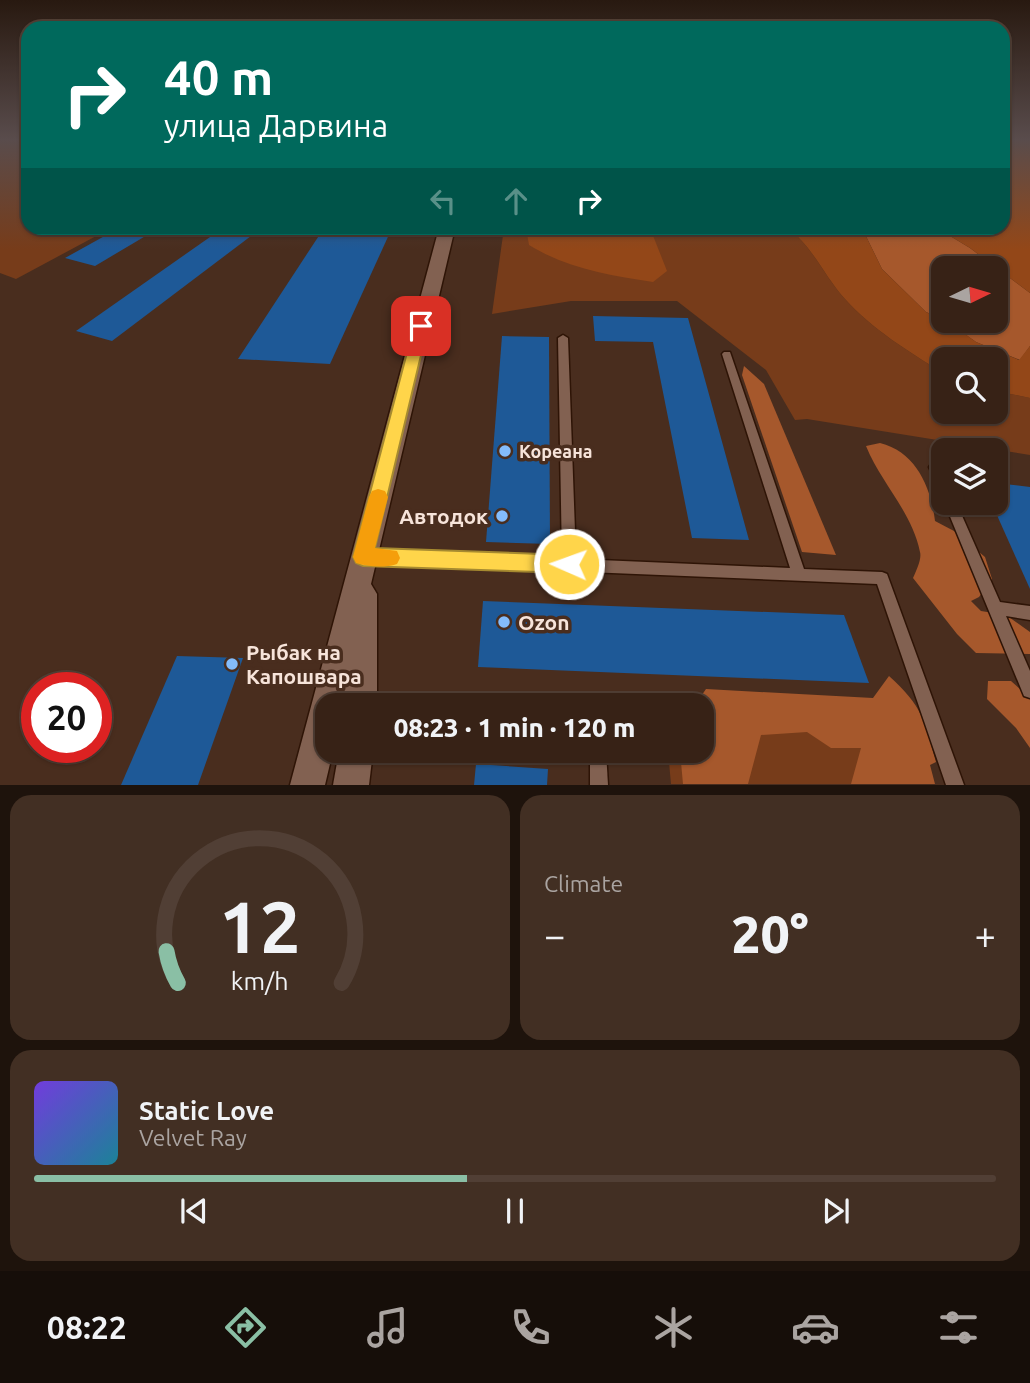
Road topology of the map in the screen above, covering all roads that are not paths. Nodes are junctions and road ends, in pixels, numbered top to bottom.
1 (445, 235) edge
2 (564, 338) dead end
3 (727, 354) dead end
4 (956, 515) edge
5 (363, 557) junction
6 (569, 564) junction
7 (799, 574) junction
8 (996, 608) junction
9 (1030, 613) edge
10 (1030, 690) edge
11 (361, 693) edge
12 (354, 763) edge
13 (598, 763) edge
14 (307, 785) edge
15 (351, 785) edge
16 (599, 785) edge
17 (955, 785) edge

1 - 5 main road
2 - 6 lane
3 - 7 lane
4 - 8 lane
5 - 6 lane
5 - 11 main road
5 - 14 main road
6 - 7 lane
7 - 17 lane
8 - 9 lane
8 - 10 lane
12 - 15 main road
13 - 16 lane

